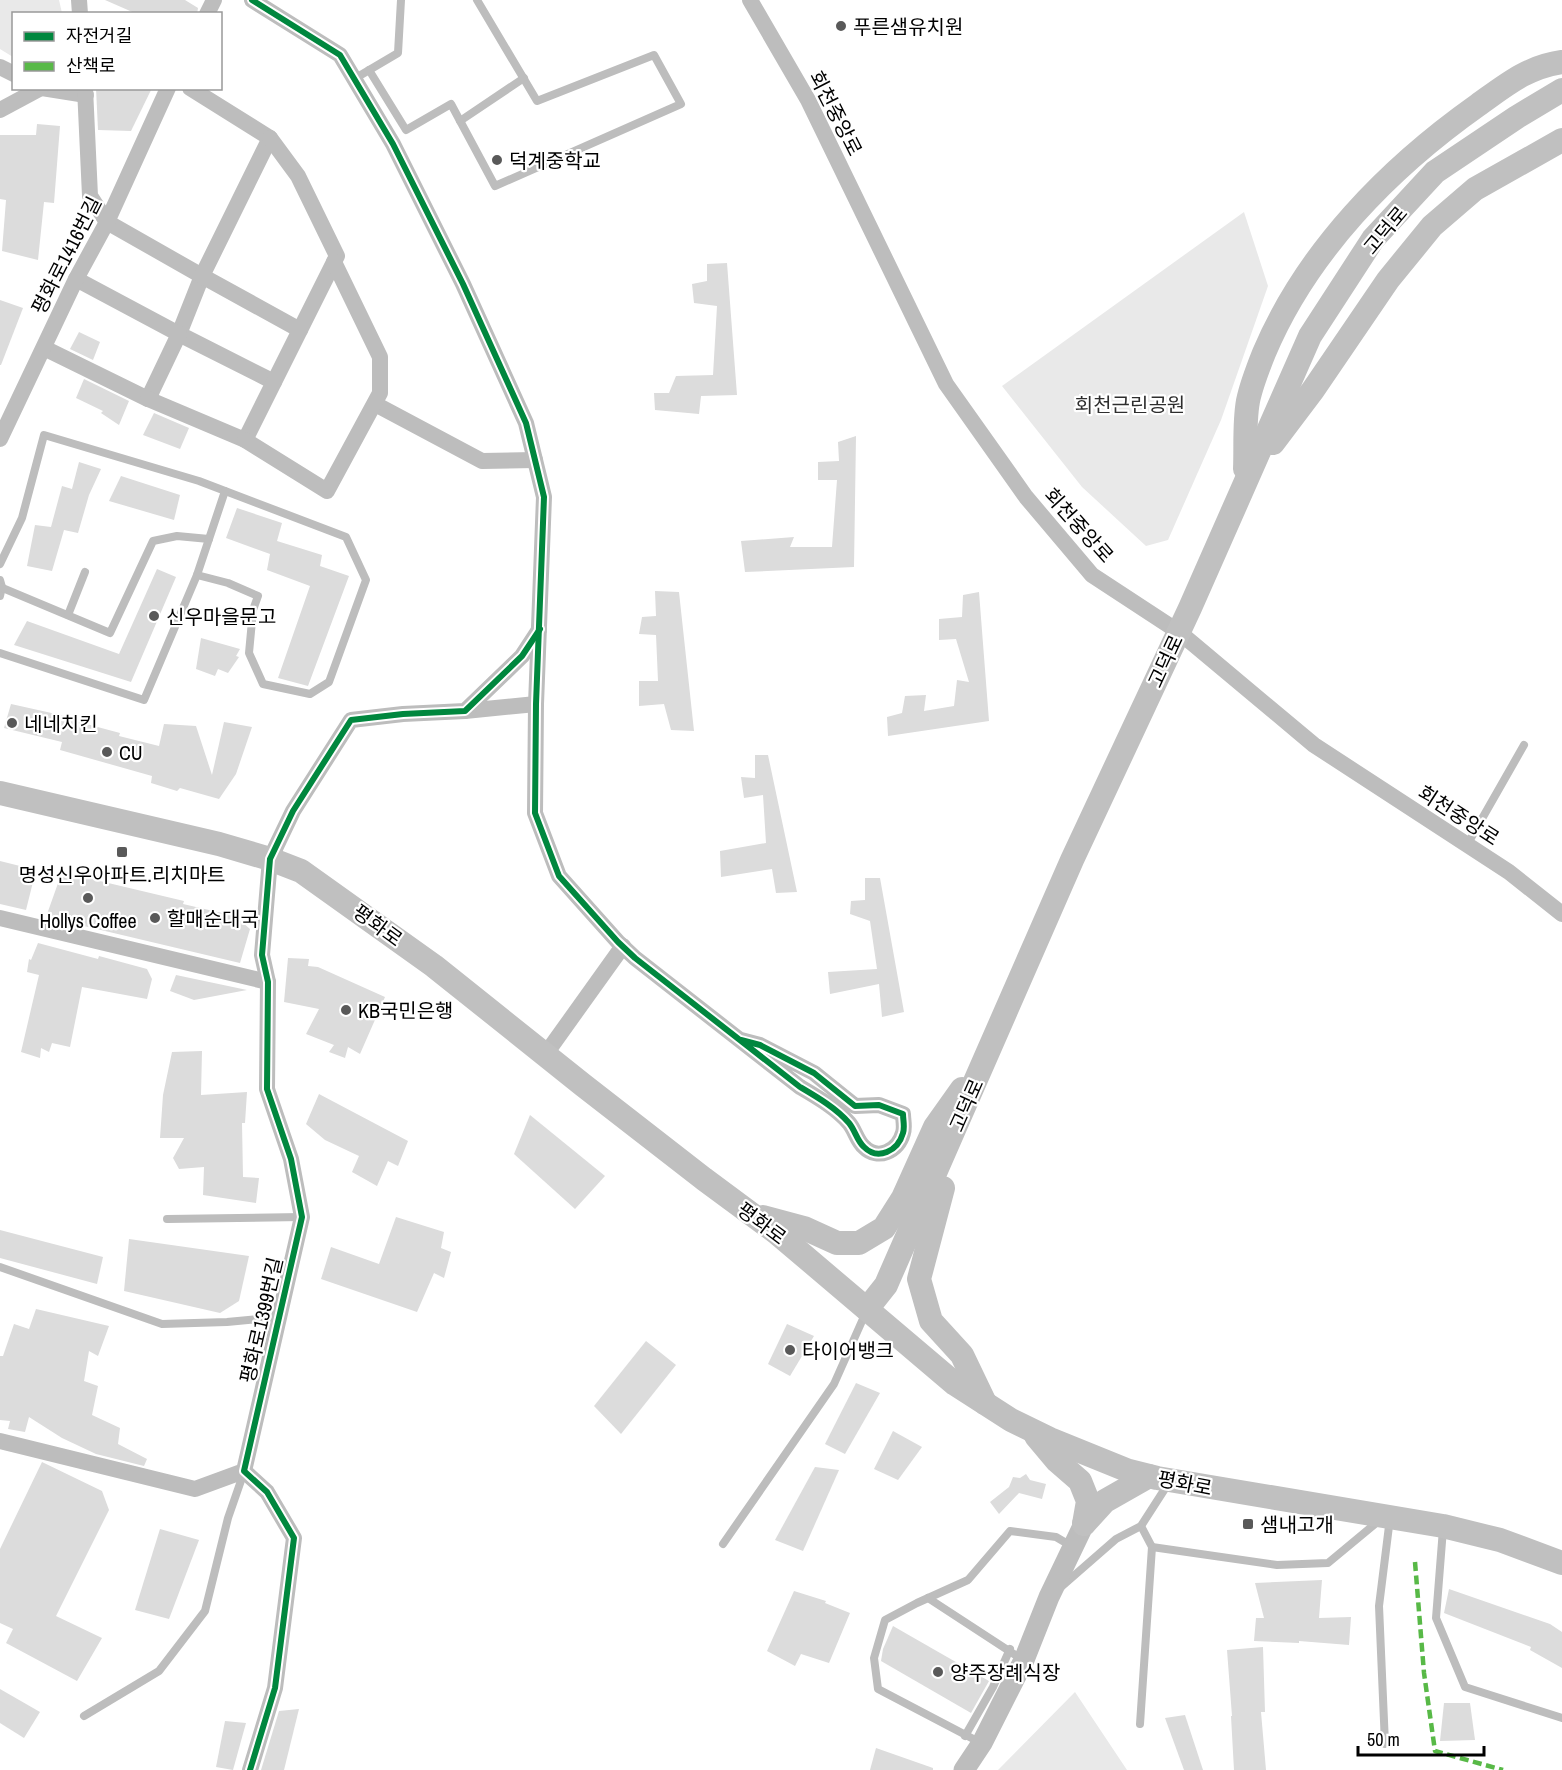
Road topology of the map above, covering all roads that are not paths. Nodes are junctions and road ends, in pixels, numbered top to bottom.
1 (252, 0) edge
2 (401, 0) edge
3 (477, 0) edge
4 (750, 0) edge
5 (1562, 61) edge
6 (369, 70) junction
7 (524, 78) junction
8 (354, 79) junction
9 (38, 90) edge
10 (64, 90) edge
11 (167, 90) edge
12 (193, 90) edge
13 (1562, 90) edge
14 (85, 92) edge
15 (0, 110) edge
16 (460, 121) junction
17 (270, 138) junction
18 (1562, 140) edge
19 (107, 222) junction
20 (334, 262) junction
21 (202, 276) junction
22 (76, 279) junction
23 (300, 330) junction
24 (178, 334) junction
25 (44, 348) junction
26 (274, 382) junction
27 (148, 399) junction
28 (375, 404) junction
29 (0, 439) edge
30 (244, 440) junction
31 (535, 460) junction
32 (1245, 481) junction
33 (225, 491) junction
34 (209, 539) junction
35 (0, 564) edge
36 (85, 572) dead end
37 (197, 575) junction
38 (0, 587) edge
39 (68, 615) junction
40 (540, 629) junction
41 (1179, 632) junction
42 (0, 653) edge
43 (536, 704) junction
44 (465, 711) junction
45 (1524, 744) dead end
46 (0, 793) edge
47 (1467, 845) junction
48 (270, 859) junction
49 (1562, 914) edge
50 (0, 918) edge
51 (623, 946) junction
52 (268, 982) junction
53 (741, 1040) junction
54 (991, 1048) junction
55 (544, 1055) junction
56 (965, 1107) junction
57 (749, 1213) junction
58 (302, 1217) junction
59 (167, 1219) dead end
60 (0, 1267) edge
61 (867, 1309) junction
62 (278, 1317) junction
63 (985, 1404) junction
64 (1030, 1429) junction
65 (0, 1441) edge
66 (244, 1471) junction
67 (1160, 1478) junction
68 (1387, 1517) junction
69 (1084, 1524) junction
70 (1141, 1526) junction
71 (1443, 1526) junction
72 (723, 1544) dead end
73 (1073, 1547) junction
74 (1152, 1547) junction
75 (1562, 1563) edge
76 (1049, 1597) junction
77 (928, 1598) junction
78 (1017, 1655) junction
79 (84, 1716) dead end
80 (1562, 1718) edge
81 (1140, 1724) dead end
82 (974, 1740) junction
83 (1385, 1744) dead end
84 (250, 1770) edge
85 (964, 1770) edge

1 - 8 street
2 - 6 lane
3 - 7 lane
4 - 41 street, 회천중앙로
5 - 32 main road
6 - 8 lane
6 - 16 lane
7 - 16 lane
7 - 16 lane
8 - 31 street
9 - 15 street
10 - 14 street
11 - 19 street, 평화로1416번길
12 - 17 street
13 - 32 main road, 고덕로
14 - 19 street
17 - 20 street
17 - 21 street
18 - 32 main road
19 - 21 street
19 - 22 street, 평화로1416번길
20 - 23 street
20 - 28 street
21 - 23 street
21 - 24 street
22 - 24 street
22 - 25 street, 평화로1416번길
23 - 26 street
24 - 26 street
24 - 27 street
25 - 27 street
25 - 29 street, 평화로1416번길
26 - 30 street
27 - 30 street
28 - 30 street
28 - 31 street
31 - 40 street
32 - 41 main road, 고덕로
33 - 34 lane
33 - 35 lane
33 - 37 lane
34 - 37 lane
34 - 39 lane
36 - 39 lane
37 - 42 lane
38 - 39 lane
40 - 43 street
40 - 44 street
41 - 47 street, 회천중앙로
41 - 54 main road, 고덕로
43 - 44 street
43 - 51 street
44 - 48 street
45 - 47 lane
46 - 48 main road, 평화로
47 - 49 street, 회천중앙로
48 - 52 street, 평화로1399번길
48 - 55 main road, 평화로
50 - 52 street
51 - 53 street
51 - 55 street
52 - 58 street, 평화로1399번길
53 - 53 street
54 - 56 main road, 고덕로
54 - 57 main road
55 - 57 main road, 평화로
56 - 61 main road, 고덕로
56 - 63 main road
57 - 61 main road, 평화로
58 - 59 lane
58 - 62 street, 평화로1399번길
60 - 62 lane
61 - 63 main road, 평화로
61 - 72 lane
62 - 66 street, 평화로1399번길
63 - 64 main road, 평화로
64 - 67 main road, 평화로
64 - 69 main road
65 - 66 street
66 - 79 lane
66 - 84 street
67 - 68 main road, 평화로
67 - 69 main road
67 - 70 lane
68 - 71 main road, 평화로
68 - 74 lane
68 - 83 lane
69 - 73 street
70 - 74 lane
70 - 76 lane
71 - 75 main road, 평화로
71 - 80 lane
73 - 76 street
73 - 77 lane
74 - 81 lane
76 - 78 street
77 - 78 lane
77 - 82 lane
78 - 82 street
82 - 85 street

